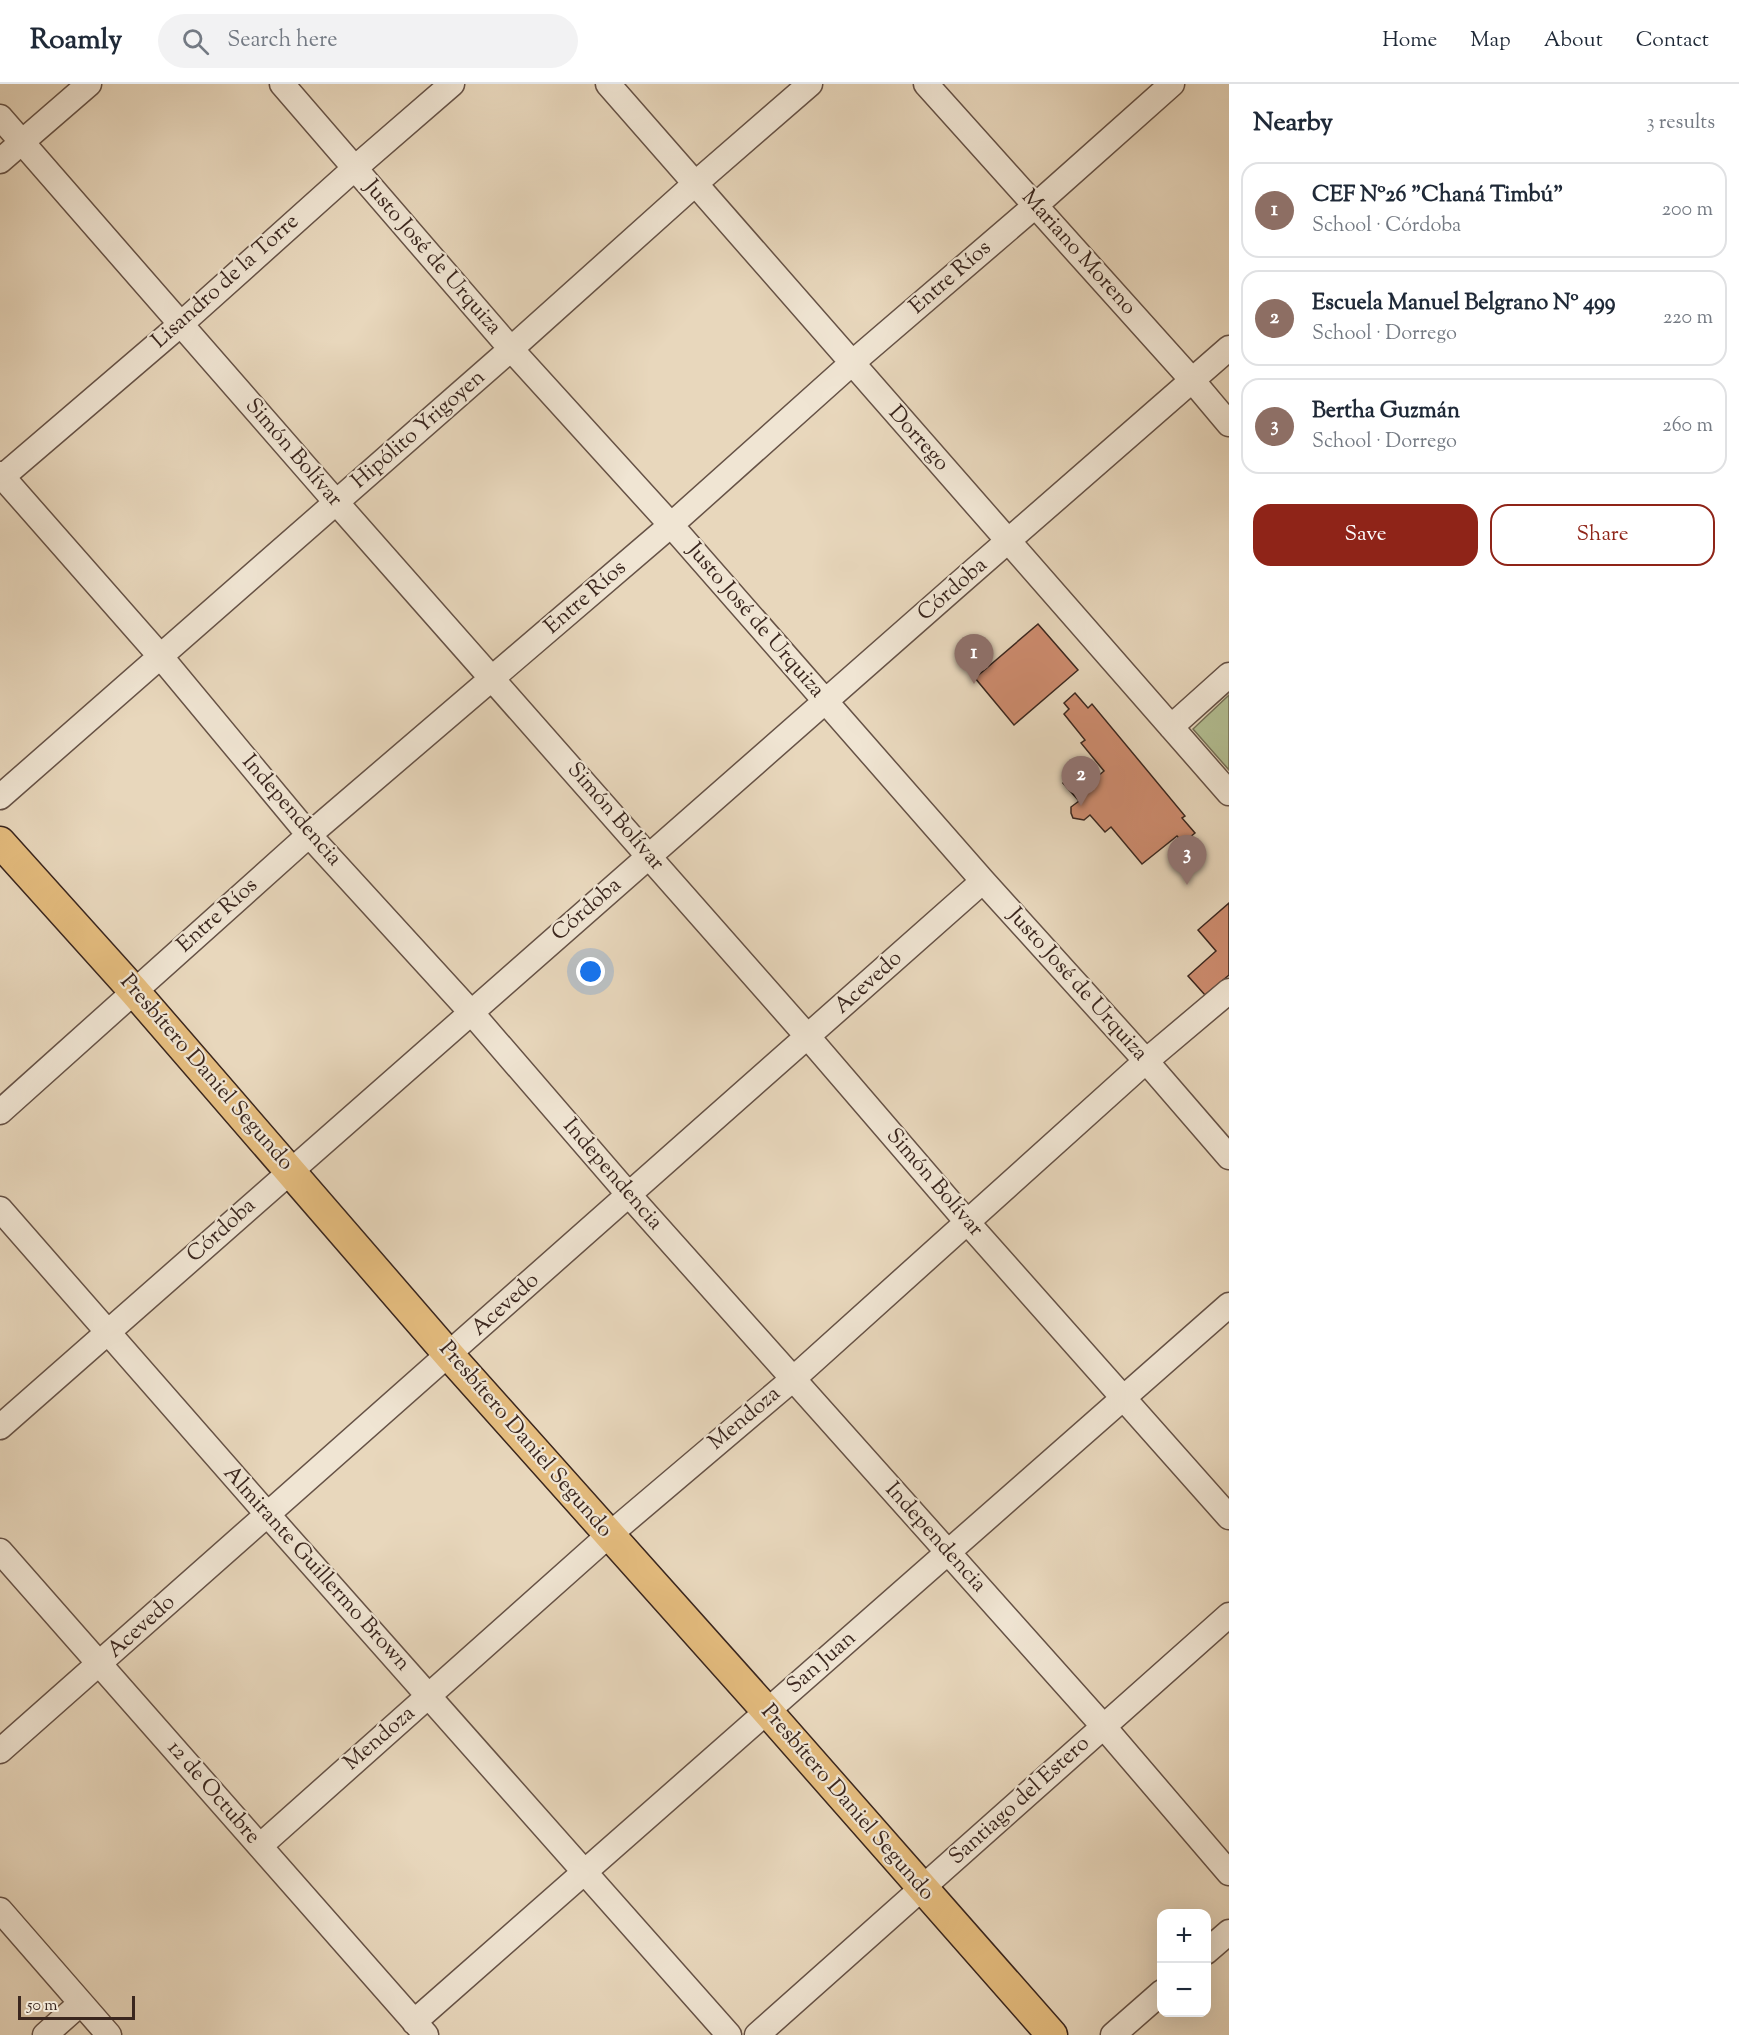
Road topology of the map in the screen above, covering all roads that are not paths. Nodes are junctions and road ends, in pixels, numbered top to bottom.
1 (89, 84) edge
2 (282, 84) edge
3 (452, 84) edge
4 (608, 84) edge
5 (810, 84) edge
6 (926, 84) edge
7 (1172, 84) edge
8 (0, 117) edge
9 (22, 142) junction
10 (0, 162) edge
11 (355, 168) junction
12 (696, 183) junction
13 (1035, 206) junction
14 (181, 324) junction
15 (1229, 348) edge
16 (511, 350) junction
17 (852, 363) junction
18 (1192, 380) junction
19 (1229, 424) edge
20 (1, 476) edge
21 (336, 502) junction
22 (671, 525) junction
23 (1009, 541) junction
24 (161, 657) junction
25 (1229, 675) edge
26 (493, 678) junction
27 (825, 702) junction
28 (1171, 727) junction
29 (1229, 793) edge
30 (0, 797) edge
31 (309, 835) junction
32 (0, 842) edge
33 (650, 856) junction
34 (983, 881) junction
35 (134, 991) junction
36 (1229, 991) edge
37 (470, 1011) junction
38 (808, 1037) junction
39 (1146, 1060) junction
40 (0, 1112) edge
41 (1229, 1157) edge
42 (291, 1170) junction
43 (629, 1196) junction
44 (0, 1209) edge
45 (968, 1223) junction
46 (1229, 1305) edge
47 (108, 1332) junction
48 (449, 1355) junction
49 (793, 1379) junction
50 (1123, 1399) junction
51 (0, 1427) edge
52 (268, 1515) junction
53 (1229, 1517) edge
54 (609, 1535) junction
55 (0, 1551) edge
56 (948, 1553) junction
57 (1229, 1615) edge
58 (100, 1664) junction
59 (429, 1695) junction
60 (768, 1711) junction
61 (1104, 1726) junction
62 (0, 1751) edge
63 (260, 1845) junction
64 (585, 1873) junction
65 (1229, 1873) edge
66 (922, 1889) junction
67 (0, 1910) edge
68 (1229, 1932) edge
69 (1211, 1948) edge
70 (1157, 1996) edge
71 (81, 2003) junction
72 (420, 2028) edge
73 (45, 2035) edge
74 (109, 2035) edge
75 (729, 2035) edge
76 (757, 2035) edge
77 (1052, 2035) edge
78 (1113, 2035) edge

1 - 9 street
2 - 11 street, Justo José de Urquiza
3 - 11 street, Lisandro de la Torre
4 - 12 street, Dorrego
5 - 12 street, Hipólito Yrigoyen
6 - 13 street, Mariano Moreno
7 - 13 street, Entre Ríos
8 - 9 street, Simón Bolívar
9 - 10 street
9 - 14 street, Simón Bolívar
11 - 14 street, Lisandro de la Torre
11 - 16 street, Justo José de Urquiza
12 - 16 street, Hipólito Yrigoyen
12 - 17 street, Dorrego
13 - 17 street, Entre Ríos
13 - 18 street, Mariano Moreno
14 - 20 street, Lisandro de la Torre
14 - 21 street, Simón Bolívar
15 - 18 street, Córdoba
16 - 21 street, Hipólito Yrigoyen
16 - 22 street, Justo José de Urquiza
17 - 22 street, Entre Ríos
17 - 23 street, Dorrego
18 - 19 street, Mariano Moreno
18 - 23 street, Córdoba
20 - 24 street, Independencia
21 - 24 street, Hipólito Yrigoyen
21 - 26 street, Simón Bolívar
22 - 26 street, Entre Ríos
22 - 27 street, Justo José de Urquiza
23 - 27 street, Córdoba
23 - 28 street, Dorrego
24 - 30 street, Hipólito Yrigoyen
24 - 31 street, Independencia
25 - 28 street
26 - 31 street, Entre Ríos
26 - 33 street, Simón Bolívar
27 - 33 street, Córdoba
27 - 34 street, Justo José de Urquiza
28 - 29 street, Dorrego
31 - 35 street, Entre Ríos
31 - 37 street, Independencia
32 - 35 main road, Presbítero Daniel Segundo
33 - 37 street, Córdoba
33 - 38 street, Simón Bolívar
34 - 38 street, Acevedo
34 - 39 street, Justo José de Urquiza
35 - 40 street, Entre Ríos
35 - 42 main road, Presbítero Daniel Segundo
36 - 39 street, Mendoza
37 - 42 street, Córdoba
37 - 43 street, Independencia
38 - 43 street, Acevedo
38 - 45 street, Simón Bolívar
39 - 41 street, Justo José de Urquiza
39 - 45 street, Mendoza
42 - 47 street, Córdoba
42 - 48 main road, Presbítero Daniel Segundo
43 - 48 street, Acevedo
43 - 49 street, Independencia
44 - 47 street, Almirante Guillermo Brown
45 - 49 street, Mendoza
45 - 50 street, Simón Bolívar
46 - 50 street, San Juan
47 - 51 street, Córdoba
47 - 52 street, Almirante Guillermo Brown
48 - 52 street, Acevedo
48 - 54 main road, Presbítero Daniel Segundo
49 - 54 street, Mendoza
49 - 56 street, Independencia
50 - 53 street, Simón Bolívar
50 - 56 street, San Juan
52 - 58 street, Acevedo
52 - 59 street, Almirante Guillermo Brown
54 - 59 street, Mendoza
54 - 60 main road, Presbítero Daniel Segundo
55 - 58 street, 12 de Octubre
56 - 60 street, San Juan
56 - 61 street, Independencia
57 - 61 street, Santiago del Estero
58 - 62 street, Acevedo
58 - 63 street, 12 de Octubre
59 - 63 street, Mendoza
59 - 64 street, Almirante Guillermo Brown
60 - 64 street, San Juan
60 - 66 main road, Presbítero Daniel Segundo
61 - 65 street, Independencia
61 - 66 street, Santiago del Estero
63 - 72 street, 12 de Octubre
64 - 72 street, San Juan
64 - 75 street, Almirante Guillermo Brown
66 - 76 street, Santiago del Estero
66 - 77 main road, Presbítero Daniel Segundo
67 - 71 street
68 - 69 street
70 - 78 street
71 - 73 street
71 - 74 street

